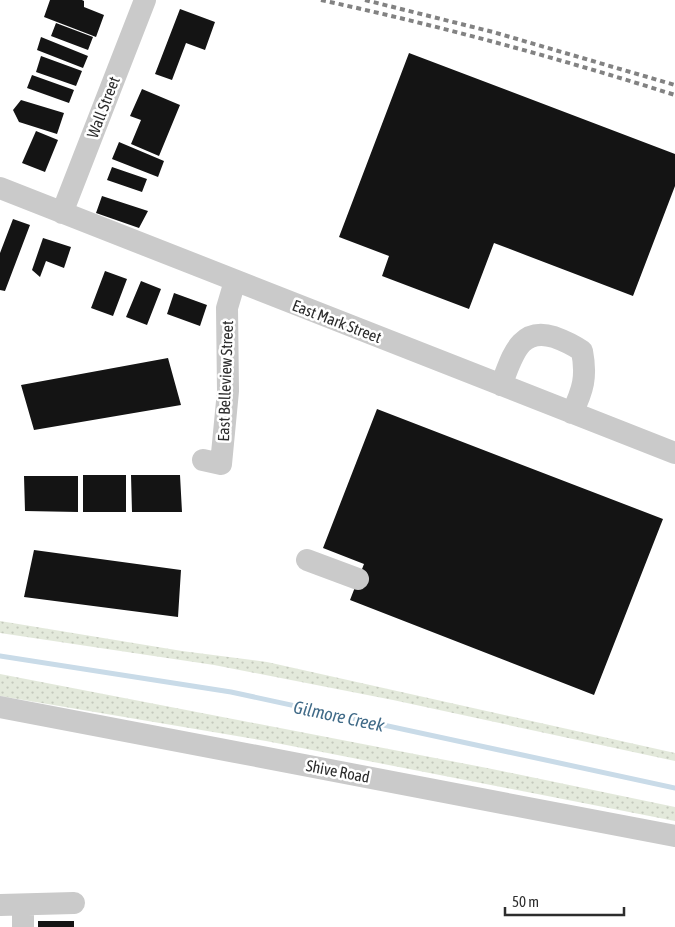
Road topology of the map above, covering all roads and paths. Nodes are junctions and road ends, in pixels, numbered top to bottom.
1 (144, 0) edge
2 (0, 188) edge
3 (62, 213) junction
4 (235, 281) junction
5 (501, 385) junction
6 (572, 413) junction
7 (675, 454) edge
8 (203, 460) dead end
9 (307, 560) dead end
10 (358, 579) dead end
11 (0, 707) edge
12 (675, 836) edge
13 (23, 904) junction
14 (74, 904) dead end
15 (0, 905) edge
16 (23, 927) edge

1 - 3 street, Wall Street
2 - 3 street, East Mark Street
3 - 4 street, East Mark Street
4 - 5 street, East Mark Street
4 - 8 street, East Belleview Street
5 - 6 street, East Mark Street
5 - 6 street
6 - 7 street, East Mark Street
9 - 10 street
11 - 12 street, Shive Road
13 - 14 street
13 - 15 street
13 - 16 street

